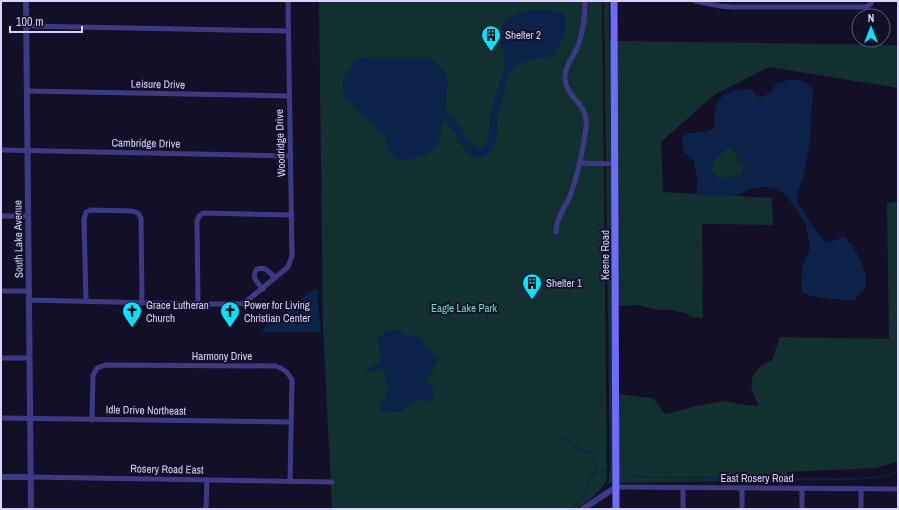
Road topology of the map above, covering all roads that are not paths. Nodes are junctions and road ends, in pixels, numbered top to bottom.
1 (26, 1) edge
2 (288, 1) edge
3 (585, 1) edge
4 (614, 1) edge
5 (695, 1) edge
6 (871, 3) edge
7 (26, 26) junction
8 (288, 31) junction
9 (27, 91) junction
10 (289, 96) junction
11 (1, 150) edge
12 (27, 150) junction
13 (291, 156) junction
14 (579, 163) junction
15 (615, 164) junction
16 (1, 216) edge
17 (28, 216) junction
18 (292, 216) junction
19 (556, 232) dead end
20 (275, 278) junction
21 (263, 289) junction
22 (1, 291) edge
23 (28, 291) junction
24 (28, 300) junction
25 (86, 301) junction
26 (142, 303) junction
27 (198, 304) junction
28 (1, 358) edge
29 (29, 358) junction
30 (1, 418) edge
31 (30, 419) junction
32 (92, 420) junction
33 (290, 422) junction
34 (1, 477) edge
35 (30, 477) junction
36 (207, 480) junction
37 (290, 482) junction
38 (332, 482) dead end
39 (616, 487) junction
40 (683, 488) junction
41 (742, 488) junction
42 (802, 488) junction
43 (861, 489) junction
44 (898, 489) edge
45 (31, 509) edge
46 (206, 509) edge
47 (583, 509) edge
48 (616, 509) edge
49 (683, 509) edge
50 (742, 509) edge
51 (802, 509) edge
52 (861, 509) edge

1 - 7 street, South Lake Avenue
2 - 8 street, Woodridge Drive
3 - 14 street
4 - 15 main road, Keene Road
5 - 6 street
7 - 8 street
7 - 9 street, South Lake Avenue
8 - 10 street, Woodridge Drive
9 - 10 street, Leisure Drive
9 - 12 street, South Lake Avenue
10 - 13 street, Woodridge Drive
11 - 12 street, Cambridge Drive
12 - 13 street, Cambridge Drive
12 - 17 street, South Lake Avenue
13 - 18 street, Woodridge Drive
14 - 15 street
14 - 19 street
15 - 39 main road, Keene Road
16 - 17 street
17 - 23 street, South Lake Avenue
18 - 20 street, Woodridge Drive
18 - 27 street
20 - 21 street, Woodridge Drive
20 - 21 street
21 - 27 street, Woodridge Drive
22 - 23 street
23 - 24 street, South Lake Avenue
24 - 25 street, Woodridge Drive
24 - 29 street, South Lake Avenue
25 - 26 street, Woodridge Drive
25 - 26 street
26 - 27 street, Woodridge Drive
28 - 29 street
29 - 31 street, South Lake Avenue
30 - 31 street, Idle Drive Northeast
31 - 32 street, Idle Drive Northeast
31 - 35 street, South Lake Avenue
32 - 33 street, Idle Drive Northeast
32 - 33 street, Harmony Drive
33 - 37 street, Harmony Drive
34 - 35 street, Rosery Road East
35 - 36 street, Rosery Road East
35 - 45 street, South Lake Avenue
36 - 37 street, Rosery Road East
36 - 46 street
37 - 38 street, Rosery Road East
39 - 40 street, East Rosery Road
39 - 47 street
39 - 48 main road, Keene Road
40 - 41 street, East Rosery Road
40 - 49 street
41 - 42 street, East Rosery Road
41 - 50 street
42 - 43 street, East Rosery Road
42 - 51 street
43 - 44 street, East Rosery Road
43 - 52 street

